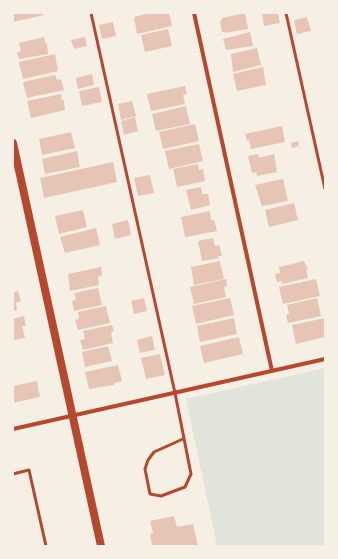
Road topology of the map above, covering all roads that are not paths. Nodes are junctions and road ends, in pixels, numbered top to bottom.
1 (91, 13) edge
2 (194, 13) edge
3 (286, 13) edge
4 (13, 143) edge
5 (325, 189) edge
6 (325, 359) edge
7 (272, 371) junction
8 (175, 392) junction
9 (72, 415) junction
10 (13, 429) edge
11 (184, 439) junction
12 (13, 474) edge
13 (46, 546) edge
14 (101, 546) edge

1 - 8 lane
2 - 7 street
3 - 5 lane
4 - 9 main road
6 - 7 street
7 - 8 street
8 - 9 street
8 - 11 lane
9 - 10 street
9 - 14 main road
11 - 11 lane
12 - 13 lane

